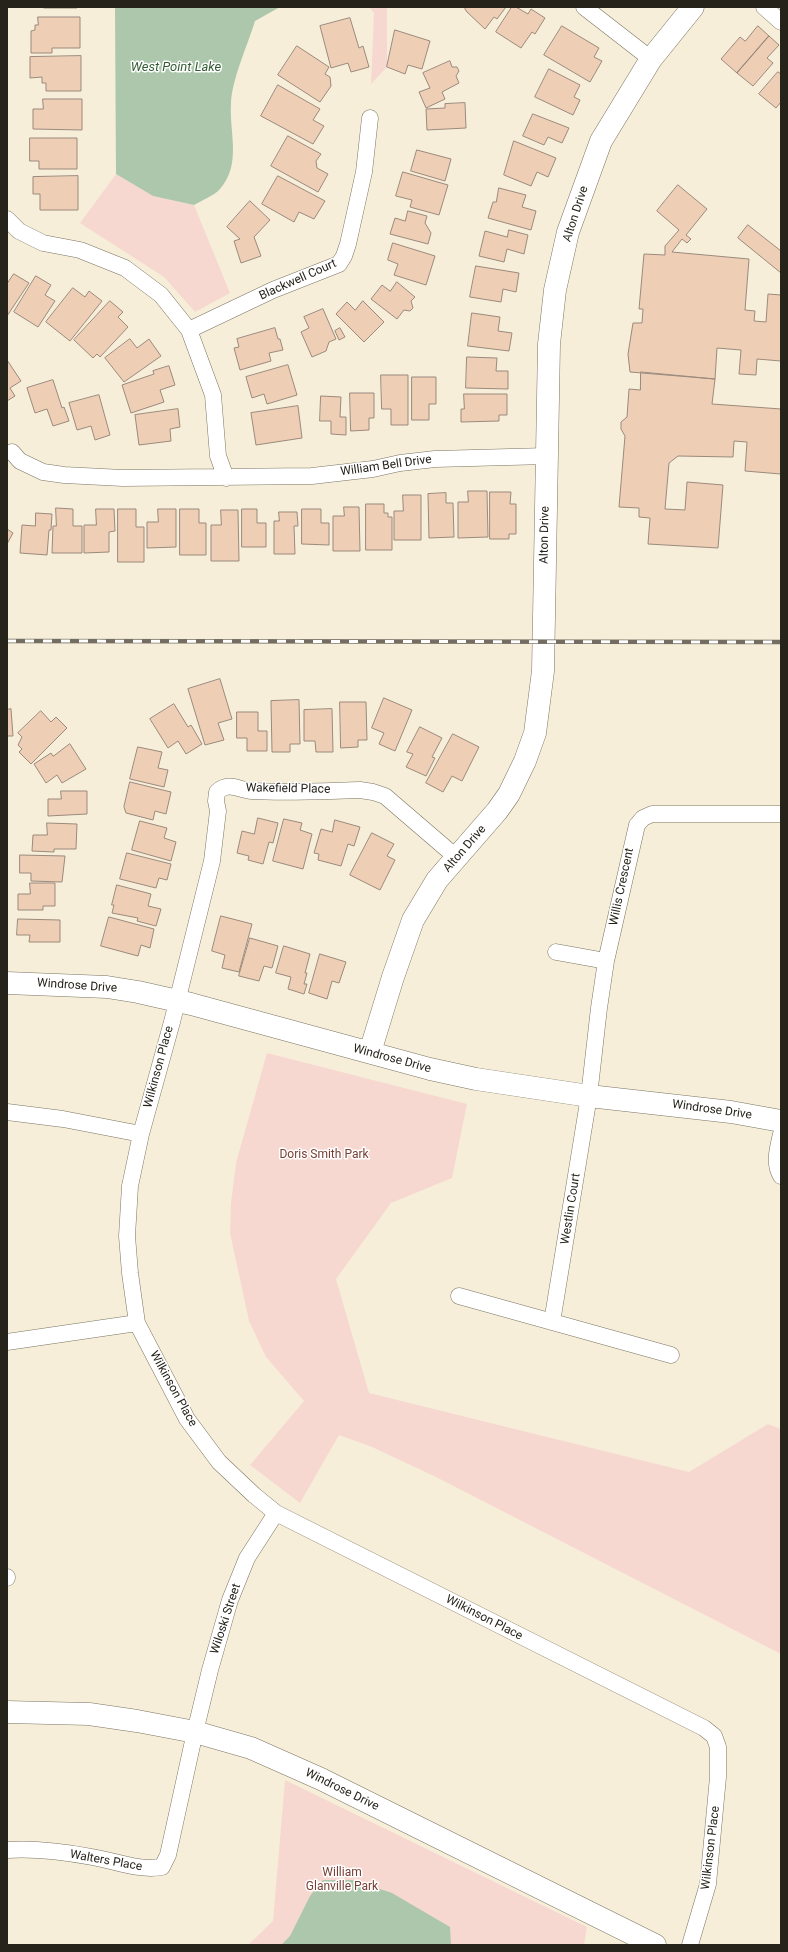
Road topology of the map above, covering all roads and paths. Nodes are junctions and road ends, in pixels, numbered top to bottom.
1 (584, 7) edge
2 (693, 7) edge
3 (764, 7) edge
4 (781, 22) edge
5 (652, 59) junction
6 (370, 118) dead end
7 (7, 219) edge
8 (189, 330) junction
9 (12, 452) dead end
10 (547, 456) junction
11 (226, 478) junction
12 (781, 814) edge
13 (456, 857) junction
14 (556, 952) dead end
15 (606, 961) junction
16 (7, 983) edge
17 (177, 1000) junction
18 (370, 1052) junction
19 (589, 1096) junction
20 (7, 1112) edge
21 (781, 1121) edge
22 (141, 1134) junction
23 (781, 1134) edge
24 (781, 1176) edge
25 (459, 1296) dead end
26 (552, 1322) junction
27 (137, 1323) junction
28 (7, 1342) edge
29 (671, 1355) dead end
30 (276, 1513) junction
31 (7, 1712) edge
32 (195, 1732) junction
33 (7, 1850) edge
34 (655, 1945) edge
35 (690, 1945) edge

1 - 5 street
2 - 5 street, Alton Drive
3 - 4 street
5 - 10 street, Alton Drive
6 - 8 street, Blackwell Court
7 - 8 street
8 - 11 street
9 - 11 street, William Bell Drive
10 - 11 street, William Bell Drive
10 - 13 street, Alton Drive
12 - 15 street, Willis Crescent
13 - 17 street, Wakefield Place
13 - 18 street, Alton Drive
14 - 15 street
15 - 19 street, Willis Crescent
16 - 17 street, Windrose Drive
17 - 18 street, Windrose Drive
17 - 22 street, Wilkinson Place
18 - 19 street, Windrose Drive
19 - 21 street, Windrose Drive
19 - 26 street, Westlin Court
20 - 22 street
22 - 27 street, Wilkinson Place
23 - 24 street
25 - 26 street
26 - 29 street
27 - 28 street
27 - 30 street, Wilkinson Place
30 - 32 street, Wiloski Street
30 - 35 street, Wilkinson Place
31 - 32 street, Windrose Drive
32 - 33 street, Walters Place
32 - 34 street, Windrose Drive

